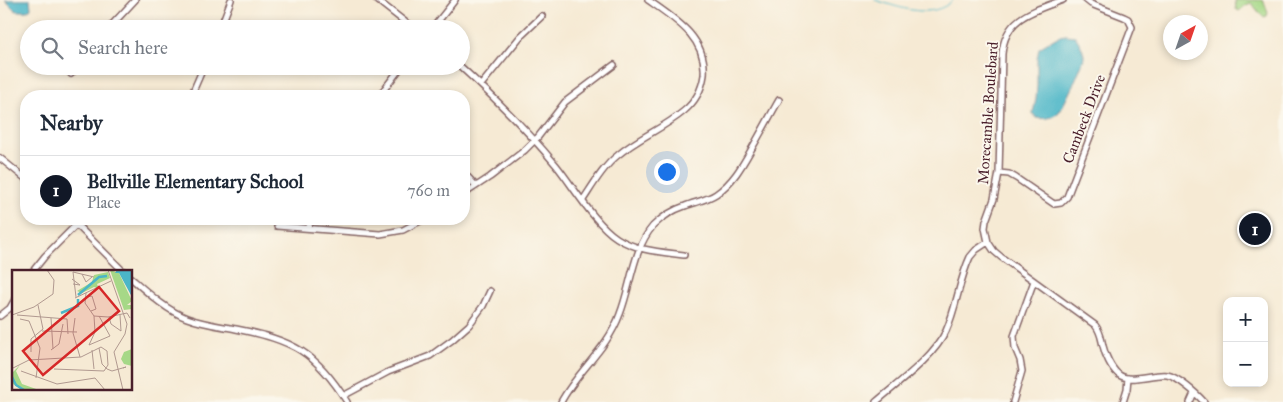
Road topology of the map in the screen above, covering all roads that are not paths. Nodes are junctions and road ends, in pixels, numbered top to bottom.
1 (135, 0) edge
2 (231, 0) edge
3 (377, 0) edge
4 (455, 0) edge
5 (648, 0) edge
6 (1063, 0) edge
7 (1086, 0) edge
8 (542, 16) dead end
9 (116, 20) edge
10 (223, 20) edge
11 (403, 20) edge
12 (439, 20) edge
13 (614, 65) dead end
14 (200, 75) edge
15 (395, 75) edge
16 (470, 75) edge
17 (481, 85) junction
18 (194, 90) edge
19 (384, 90) edge
20 (779, 100) dead end
21 (535, 141) junction
22 (0, 158) edge
23 (998, 173) junction
24 (20, 174) edge
25 (470, 180) edge
26 (476, 186) junction
27 (470, 190) edge
28 (583, 200) junction
29 (76, 225) edge
30 (78, 225) edge
31 (309, 225) edge
32 (413, 225) edge
33 (277, 226) dead end
34 (309, 228) junction
35 (988, 242) junction
36 (639, 248) junction
37 (684, 255) dead end
38 (34, 270) edge
39 (123, 270) edge
40 (132, 279) edge
41 (1034, 281) junction
42 (490, 291) dead end
43 (12, 310) edge
44 (0, 316) edge
45 (1128, 378) junction
46 (1194, 392) junction
47 (343, 396) junction
48 (347, 402) edge
49 (561, 402) edge
50 (876, 402) edge
51 (1013, 402) edge
52 (1123, 402) edge
53 (1190, 402) edge
54 (1204, 402) edge

1 - 9 street
2 - 10 street
3 - 11 street
4 - 12 street
5 - 28 street
6 - 23 street, Morecamble Boulebard
7 - 23 street, Cambeck Drive
8 - 17 street
13 - 21 street
14 - 18 street
15 - 19 street
16 - 17 street
17 - 21 street
20 - 36 street
21 - 26 street
21 - 28 street
22 - 24 street
23 - 35 street, Morecamble Boulebard
25 - 26 street
26 - 27 street
28 - 36 street
29 - 38 street
30 - 39 street
31 - 34 street
32 - 34 street
33 - 34 street
35 - 41 street
35 - 50 street
36 - 37 street
36 - 49 street
40 - 47 street
41 - 45 street
41 - 51 street
42 - 47 street
43 - 44 street
45 - 46 street
45 - 52 street
46 - 53 street
46 - 54 street
47 - 48 street

